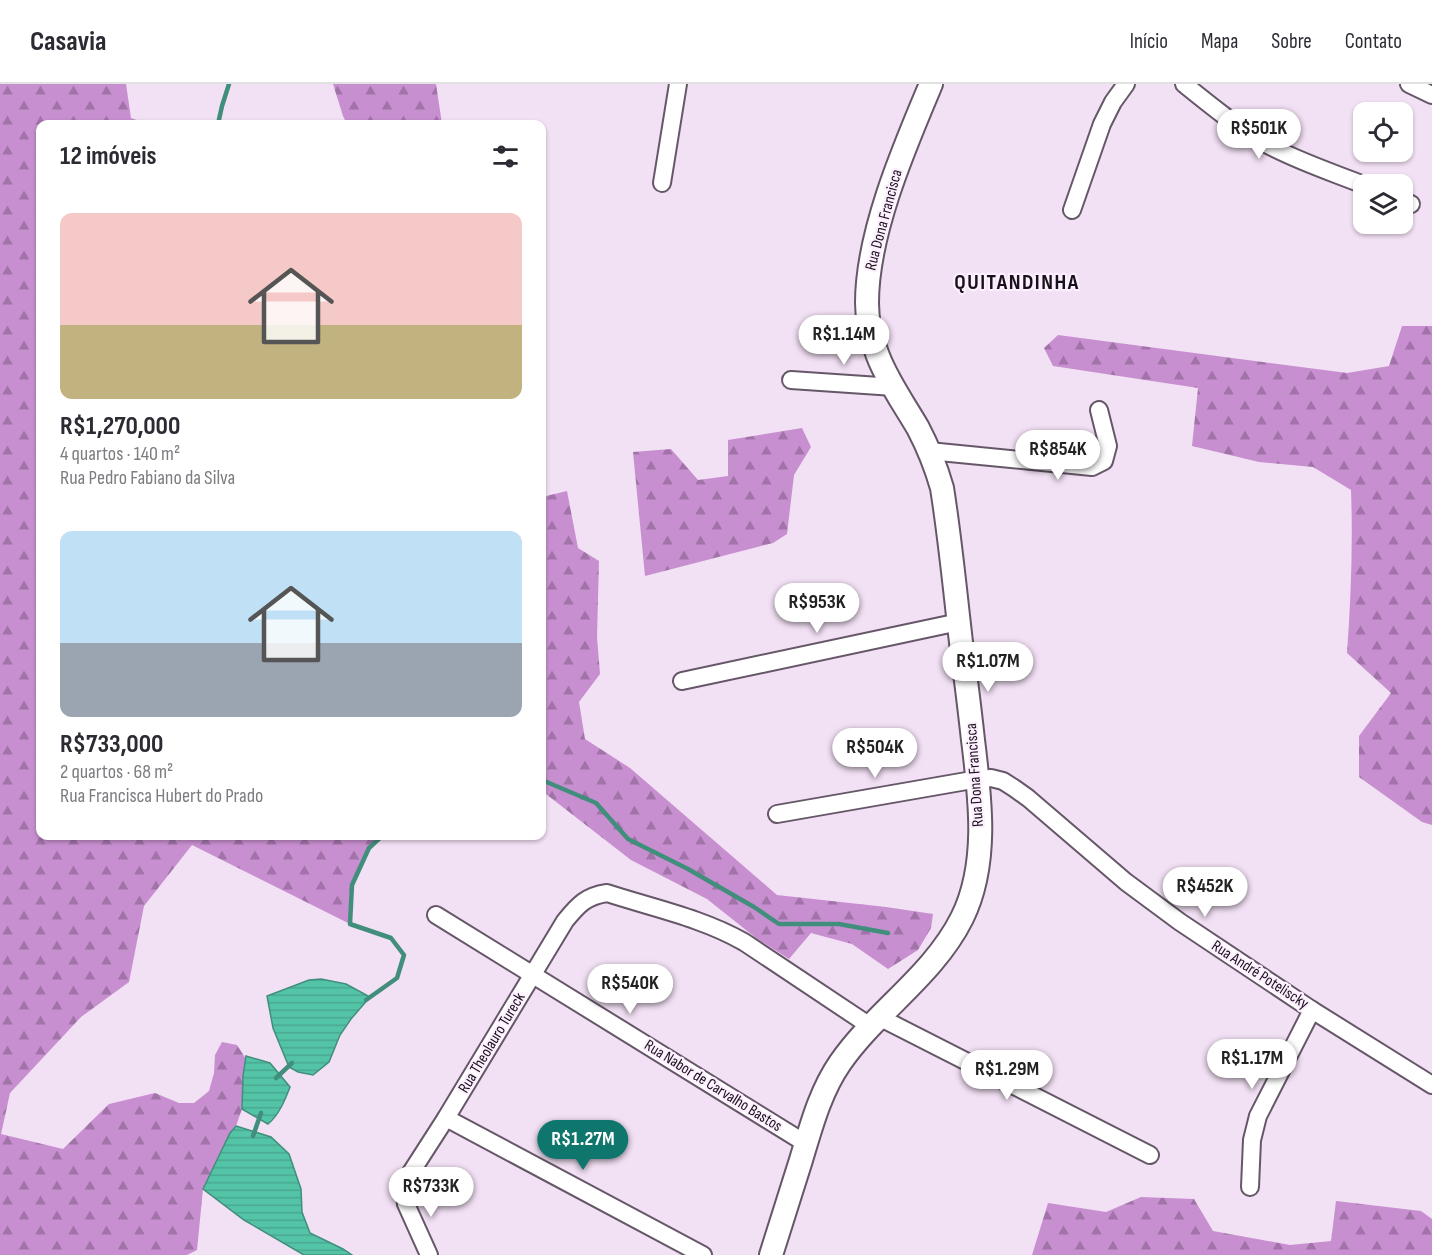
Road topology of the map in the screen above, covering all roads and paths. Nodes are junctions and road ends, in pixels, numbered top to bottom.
1 (678, 84) edge
2 (1125, 84) edge
3 (1184, 84) edge
4 (1409, 84) edge
5 (925, 86) edge
6 (1432, 95) edge
7 (1353, 181) edge
8 (662, 183) dead end
9 (1072, 210) dead end
10 (791, 380) dead end
11 (894, 387) junction
12 (1099, 410) dead end
13 (929, 451) junction
14 (959, 621) junction
15 (682, 681) dead end
16 (978, 779) junction
17 (777, 814) dead end
18 (436, 915) dead end
19 (533, 975) junction
20 (1312, 1010) junction
21 (875, 1021) junction
22 (1432, 1085) edge
23 (446, 1118) junction
24 (806, 1143) junction
25 (1150, 1155) dead end
26 (1250, 1187) dead end
27 (429, 1255) edge
28 (704, 1255) edge
29 (771, 1255) edge

1 - 8 street
2 - 9 street
3 - 7 street
4 - 6 street
5 - 11 main road, Rua Dona Francisca
10 - 11 street
11 - 13 main road, Rua Dona Francisca
12 - 13 street
13 - 14 main road, Rua Dona Francisca
14 - 15 street
14 - 16 main road, Rua Dona Francisca
16 - 17 street, Rua André Poteliscky
16 - 20 street, Rua André Poteliscky
16 - 21 main road, Rua Dona Francisca
18 - 19 street, Rua Nabor de Carvalho Bastos
19 - 21 street, Rua Theolauro Tureck
19 - 23 street, Rua Theolauro Tureck
19 - 24 street, Rua Nabor de Carvalho Bastos
20 - 22 street, Rua André Poteliscky
20 - 26 street
21 - 24 main road, Rua Dona Francisca
21 - 25 street
23 - 27 street, Rua Theolauro Tureck
23 - 28 street
24 - 29 main road, Rua Dona Francisca

